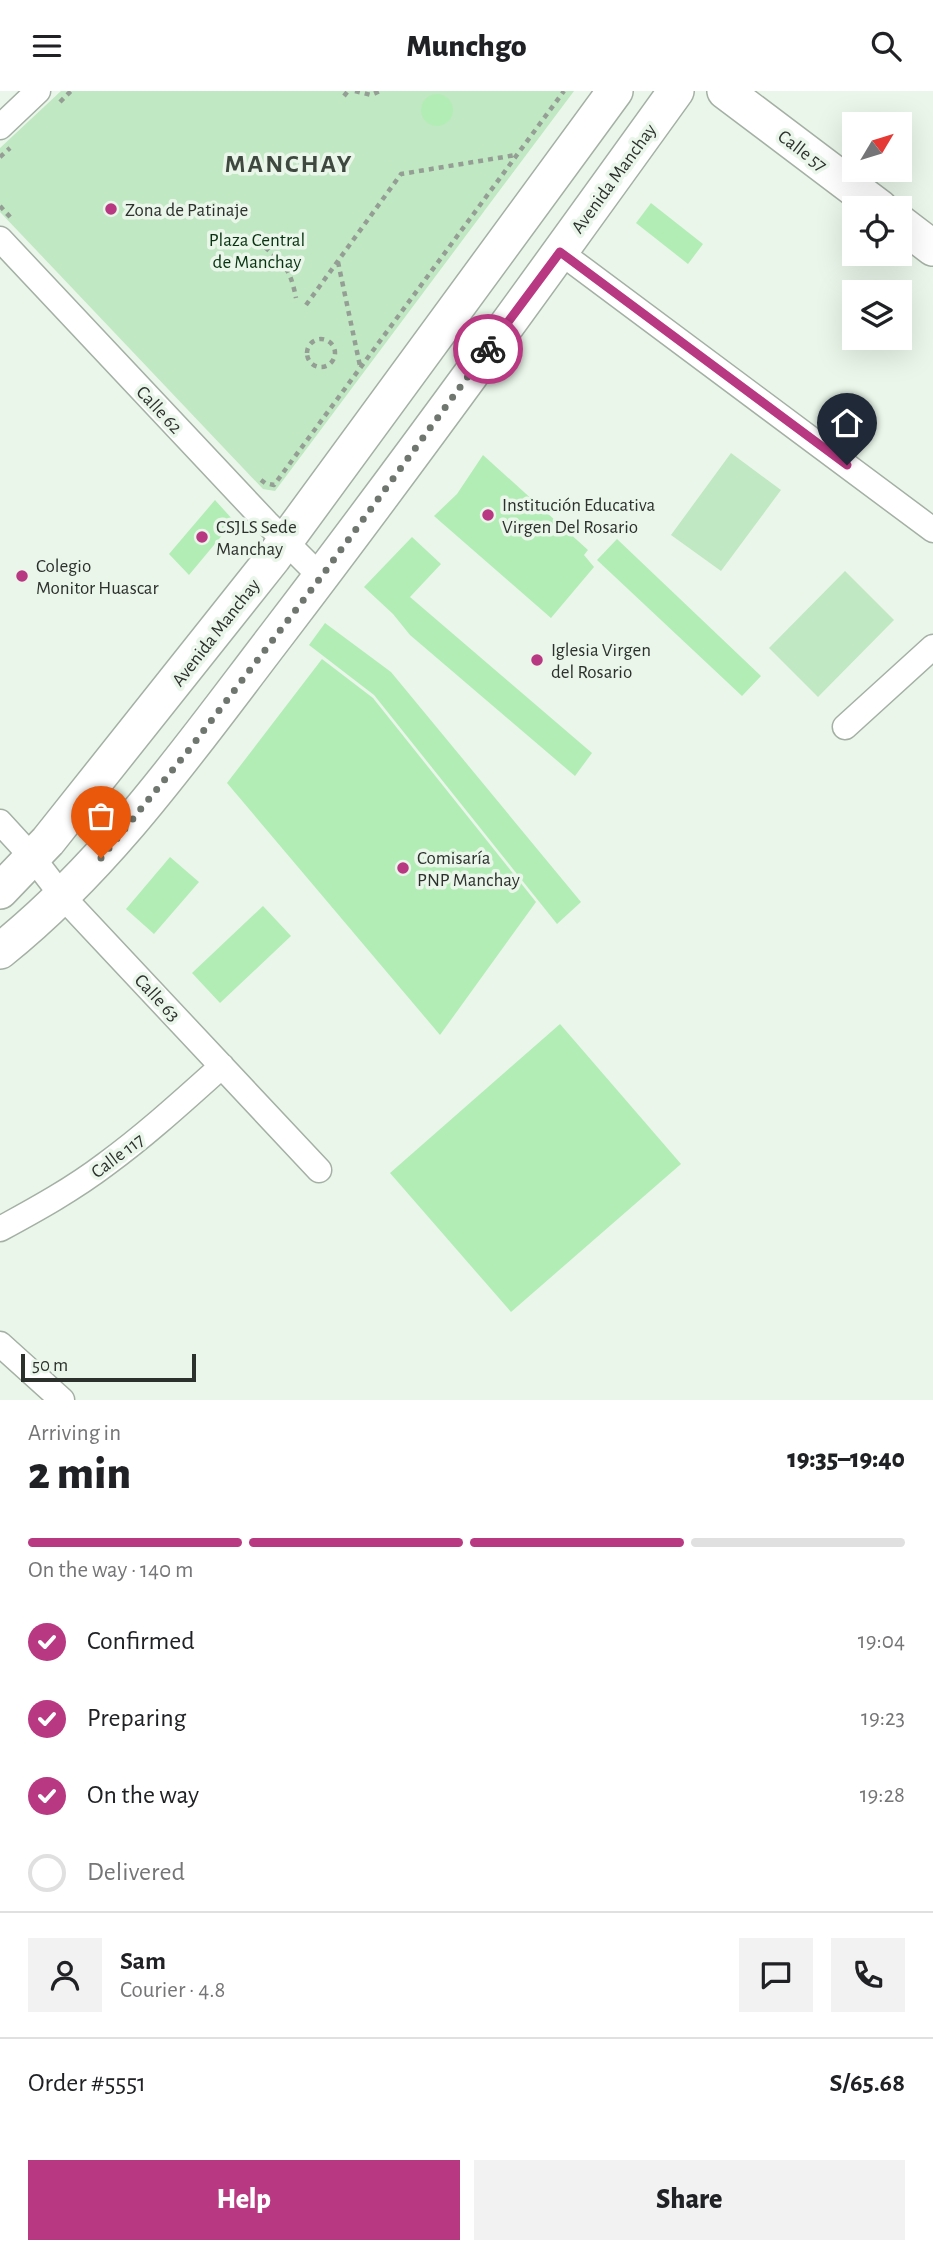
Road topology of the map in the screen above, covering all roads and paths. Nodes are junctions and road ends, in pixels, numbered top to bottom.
1 (38, 91) edge
2 (348, 91) edge
3 (355, 91) edge
4 (380, 91) edge
5 (564, 91) edge
6 (615, 91) edge
7 (676, 91) edge
8 (726, 91) edge
9 (344, 96) dead end
10 (0, 127) edge
11 (517, 155) junction
12 (864, 196) edge
13 (0, 206) edge
14 (9, 232) edge
15 (912, 232) edge
16 (258, 240) dead end
17 (933, 248) edge
18 (560, 252) junction
19 (338, 261) junction
20 (296, 298) dead end
21 (306, 305) dead end
22 (305, 349) joint
23 (360, 368) junction
24 (256, 475) dead end
25 (933, 530) edge
26 (285, 541) junction
27 (321, 577) junction
28 (933, 647) edge
29 (845, 727) dead end
30 (0, 822) edge
31 (33, 857) junction
32 (0, 891) edge
33 (63, 897) junction
34 (0, 951) edge
35 (222, 1066) junction
36 (319, 1170) dead end
37 (0, 1229) edge
38 (0, 1344) edge
39 (62, 1400) edge

1 - 10 street
2 - 9 path
3 - 4 path
5 - 11 path
6 - 26 street, Avenida Manchay
7 - 18 street, Avenida Manchay
8 - 12 street, Calle 57
11 - 19 path
11 - 23 path
13 - 14 path
14 - 26 street, Calle 62
15 - 17 street
16 - 20 path
18 - 25 street
18 - 27 street, Avenida Manchay
19 - 21 path
19 - 23 path
22 - 22 path
23 - 24 path
26 - 27 street, Calle 62
26 - 31 street, Avenida Manchay
27 - 33 street, Avenida Manchay
28 - 29 street
30 - 31 street, Calle 63
31 - 32 street, Avenida Manchay
31 - 33 street, Calle 63
33 - 34 street, Avenida Manchay
33 - 35 street, Calle 63
35 - 36 street, Calle 63
35 - 37 street, Calle 117
38 - 39 street

